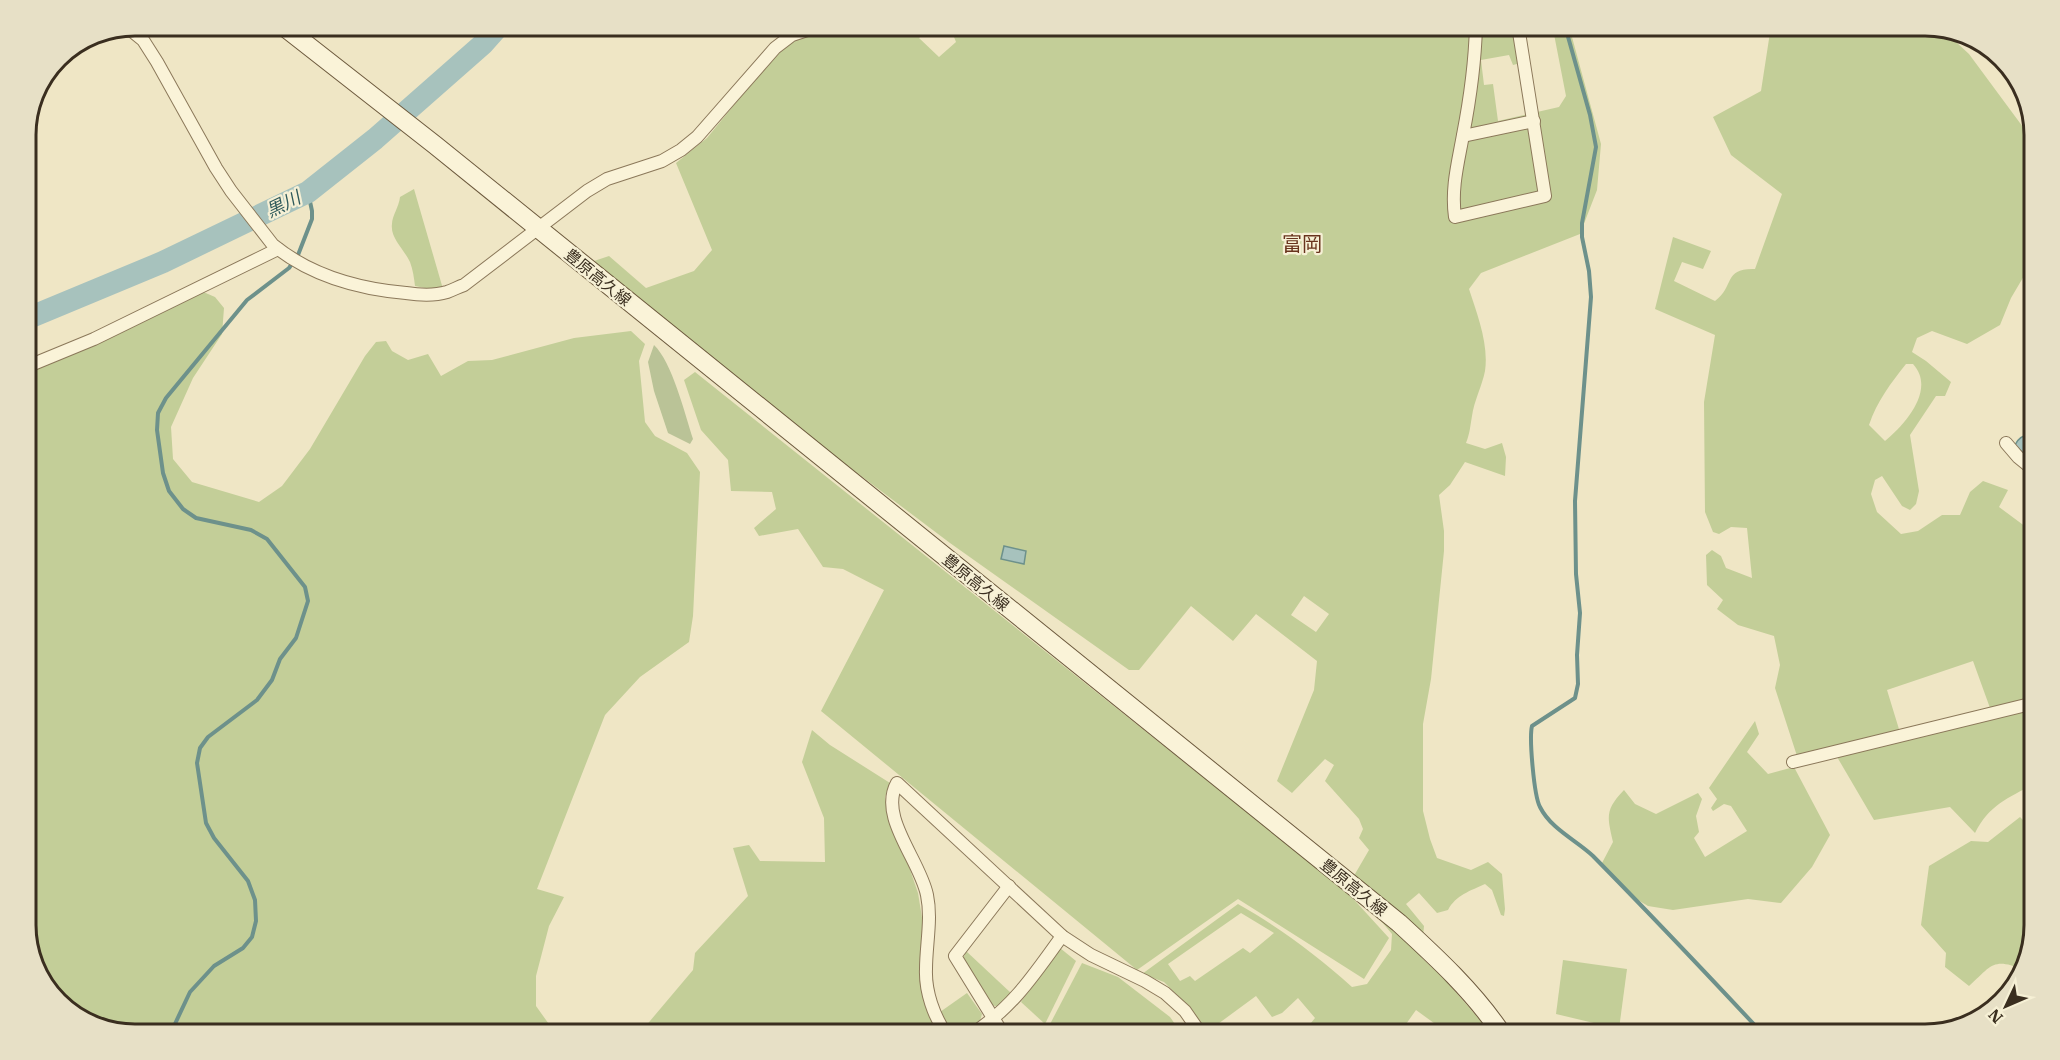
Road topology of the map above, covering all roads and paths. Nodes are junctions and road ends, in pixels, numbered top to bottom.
1 (138, 36) edge
2 (297, 36) edge
3 (791, 36) edge
4 (1476, 36) edge
5 (1520, 36) edge
6 (1534, 121) junction
7 (1463, 136) junction
8 (537, 228) junction
9 (277, 248) junction
10 (36, 363) edge
11 (2006, 443) dead end
12 (2024, 462) edge
13 (2024, 706) edge
14 (1793, 762) dead end
15 (1009, 886) junction
16 (1062, 936) junction
17 (994, 1020) junction
18 (940, 1024) edge
19 (988, 1024) edge
20 (996, 1024) edge
21 (1193, 1024) edge
22 (1493, 1024) edge

1 - 9 street
2 - 8 main road, 豊原高久線
3 - 8 street
4 - 7 street
5 - 6 street
6 - 7 street
6 - 7 street
8 - 9 street
8 - 22 main road, 豊原高久線
9 - 10 street
11 - 12 street
13 - 14 street
15 - 16 street
15 - 17 street
15 - 18 street
16 - 17 street
16 - 21 street
17 - 19 street
17 - 20 street

